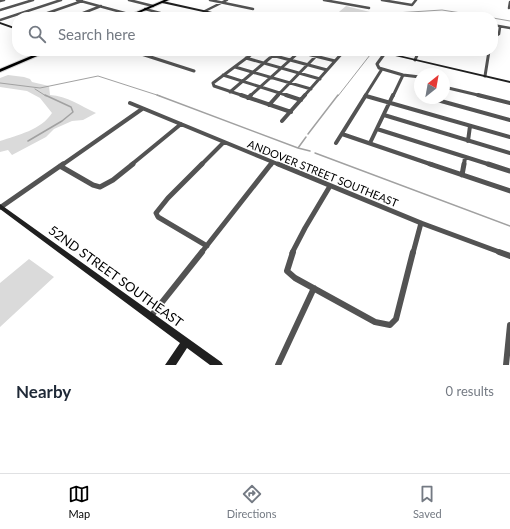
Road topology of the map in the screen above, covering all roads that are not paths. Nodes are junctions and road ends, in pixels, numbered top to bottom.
1 (4, 0) edge
2 (33, 0) edge
3 (60, 0) edge
4 (77, 0) edge
5 (129, 0) edge
6 (210, 0) edge
7 (227, 0) edge
8 (324, 0) edge
9 (382, 0) edge
10 (416, 0) edge
11 (0, 1) edge
12 (82, 1) junction
13 (165, 1) edge
14 (222, 2) junction
15 (510, 2) edge
16 (101, 6) junction
17 (153, 6) junction
18 (369, 8) dead end
19 (509, 8) dead end
20 (145, 9) junction
21 (253, 9) dead end
22 (0, 10) edge
23 (205, 11) junction
24 (24, 12) edge
25 (50, 12) edge
26 (85, 12) edge
27 (122, 12) edge
28 (138, 12) edge
29 (156, 12) edge
30 (209, 12) edge
31 (12, 16) edge
32 (0, 20) edge
33 (0, 23) edge
34 (12, 27) edge
35 (500, 27) joint
36 (510, 28) edge
37 (498, 35) edge
38 (35, 56) edge
39 (148, 56) edge
40 (249, 56) edge
41 (272, 56) edge
42 (276, 56) edge
43 (293, 56) edge
44 (316, 56) joint
45 (340, 56) edge
46 (382, 56) edge
47 (397, 56) edge
48 (417, 56) edge
49 (488, 56) edge
50 (246, 58) junction
51 (290, 60) junction
52 (415, 60) junction
53 (335, 61) junction
54 (264, 63) junction
55 (308, 65) junction
56 (235, 66) junction
57 (281, 68) junction
58 (382, 69) junction
59 (327, 70) junction
60 (0, 71) edge
61 (194, 71) dead end
62 (253, 72) junction
63 (300, 73) junction
64 (403, 75) junction
65 (223, 76) junction
66 (414, 76) edge
67 (486, 76) junction
68 (271, 77) junction
69 (320, 79) junction
70 (242, 81) junction
71 (510, 82) edge
72 (290, 83) junction
73 (260, 87) junction
74 (311, 89) junction
75 (450, 89) edge
76 (230, 92) junction
77 (280, 93) junction
78 (366, 96) junction
79 (248, 98) junction
80 (301, 100) junction
81 (130, 103) dead end
82 (390, 103) junction
83 (450, 104) edge
84 (510, 104) edge
85 (269, 105) junction
86 (142, 108) junction
87 (291, 112) junction
88 (384, 115) junction
89 (510, 120) edge
90 (282, 122) dead end
91 (181, 124) junction
92 (470, 126) junction
93 (377, 129) junction
94 (342, 134) junction
95 (510, 137) edge
96 (468, 140) junction
97 (224, 142) junction
98 (336, 143) dead end
99 (370, 143) junction
100 (510, 153) edge
101 (465, 157) junction
102 (272, 162) junction
103 (60, 166) junction
104 (510, 171) edge
105 (462, 175) junction
106 (330, 186) junction
107 (510, 191) edge
108 (0, 206) edge
109 (421, 222) junction
110 (207, 246) junction
111 (510, 256) edge
112 (314, 288) junction
113 (151, 316) junction
114 (510, 325) edge
115 (186, 342) junction
116 (170, 365) edge
117 (218, 365) edge
118 (278, 365) edge
119 (506, 365) edge

1 - 11 street
2 - 22 street
3 - 24 street
4 - 12 street
5 - 17 street
6 - 14 street
7 - 14 street
8 - 18 street
9 - 10 street
12 - 16 street
12 - 25 street
13 - 17 main road
13 - 23 street
14 - 21 street
14 - 23 street
15 - 19 street
16 - 26 street
16 - 27 street
17 - 20 main road
20 - 28 main road
20 - 29 street
23 - 30 street
31 - 32 street
33 - 34 street
35 - 36 street
35 - 37 street
38 - 60 main road
39 - 61 street
40 - 50 street
41 - 54 street
42 - 51 street
43 - 51 street
44 - 53 street
44 - 55 street
45 - 53 street
46 - 58 street
47 - 52 street
48 - 52 street
49 - 67 street
50 - 54 street
50 - 56 street
51 - 55 street
51 - 57 street
52 - 67 street
53 - 59 street
54 - 57 street
54 - 62 street
55 - 59 street
55 - 63 street
56 - 62 street
56 - 65 street
57 - 63 street
57 - 68 street
58 - 64 street
58 - 78 street
59 - 69 street
62 - 68 street
62 - 70 street
63 - 69 street
63 - 72 street
64 - 66 street
64 - 82 street
65 - 70 street
65 - 76 street
67 - 71 street
68 - 72 street
68 - 73 street
69 - 74 street
70 - 73 street
70 - 76 street
72 - 74 street
72 - 77 street
73 - 77 street
73 - 79 street
74 - 80 street
75 - 84 street
76 - 79 street
77 - 80 street
77 - 85 street
78 - 82 street
78 - 94 street
79 - 85 street
80 - 87 street
81 - 86 street, ANDOVER STREET SOUTHEAST
82 - 88 street
82 - 92 street
83 - 89 street
85 - 87 street
86 - 91 street, ANDOVER STREET SOUTHEAST
86 - 103 street
87 - 90 street
88 - 93 street
88 - 96 street
91 - 97 street, ANDOVER STREET SOUTHEAST
91 - 103 street
92 - 95 street
92 - 96 street
93 - 99 street
93 - 101 street
94 - 98 street
94 - 99 street
96 - 100 street
97 - 102 street, ANDOVER STREET SOUTHEAST
97 - 110 street
99 - 105 street
101 - 104 street
101 - 105 street
102 - 106 street, ANDOVER STREET SOUTHEAST
102 - 110 street
103 - 108 street
105 - 107 street
106 - 109 street, ANDOVER STREET SOUTHEAST
106 - 112 street
108 - 113 street, 52ND STREET SOUTHEAST
109 - 111 street, ANDOVER STREET SOUTHEAST
109 - 112 street
110 - 113 street
112 - 118 street
113 - 115 street, 52ND STREET SOUTHEAST
114 - 119 street
115 - 116 street
115 - 117 street, 52ND STREET SOUTHEAST

